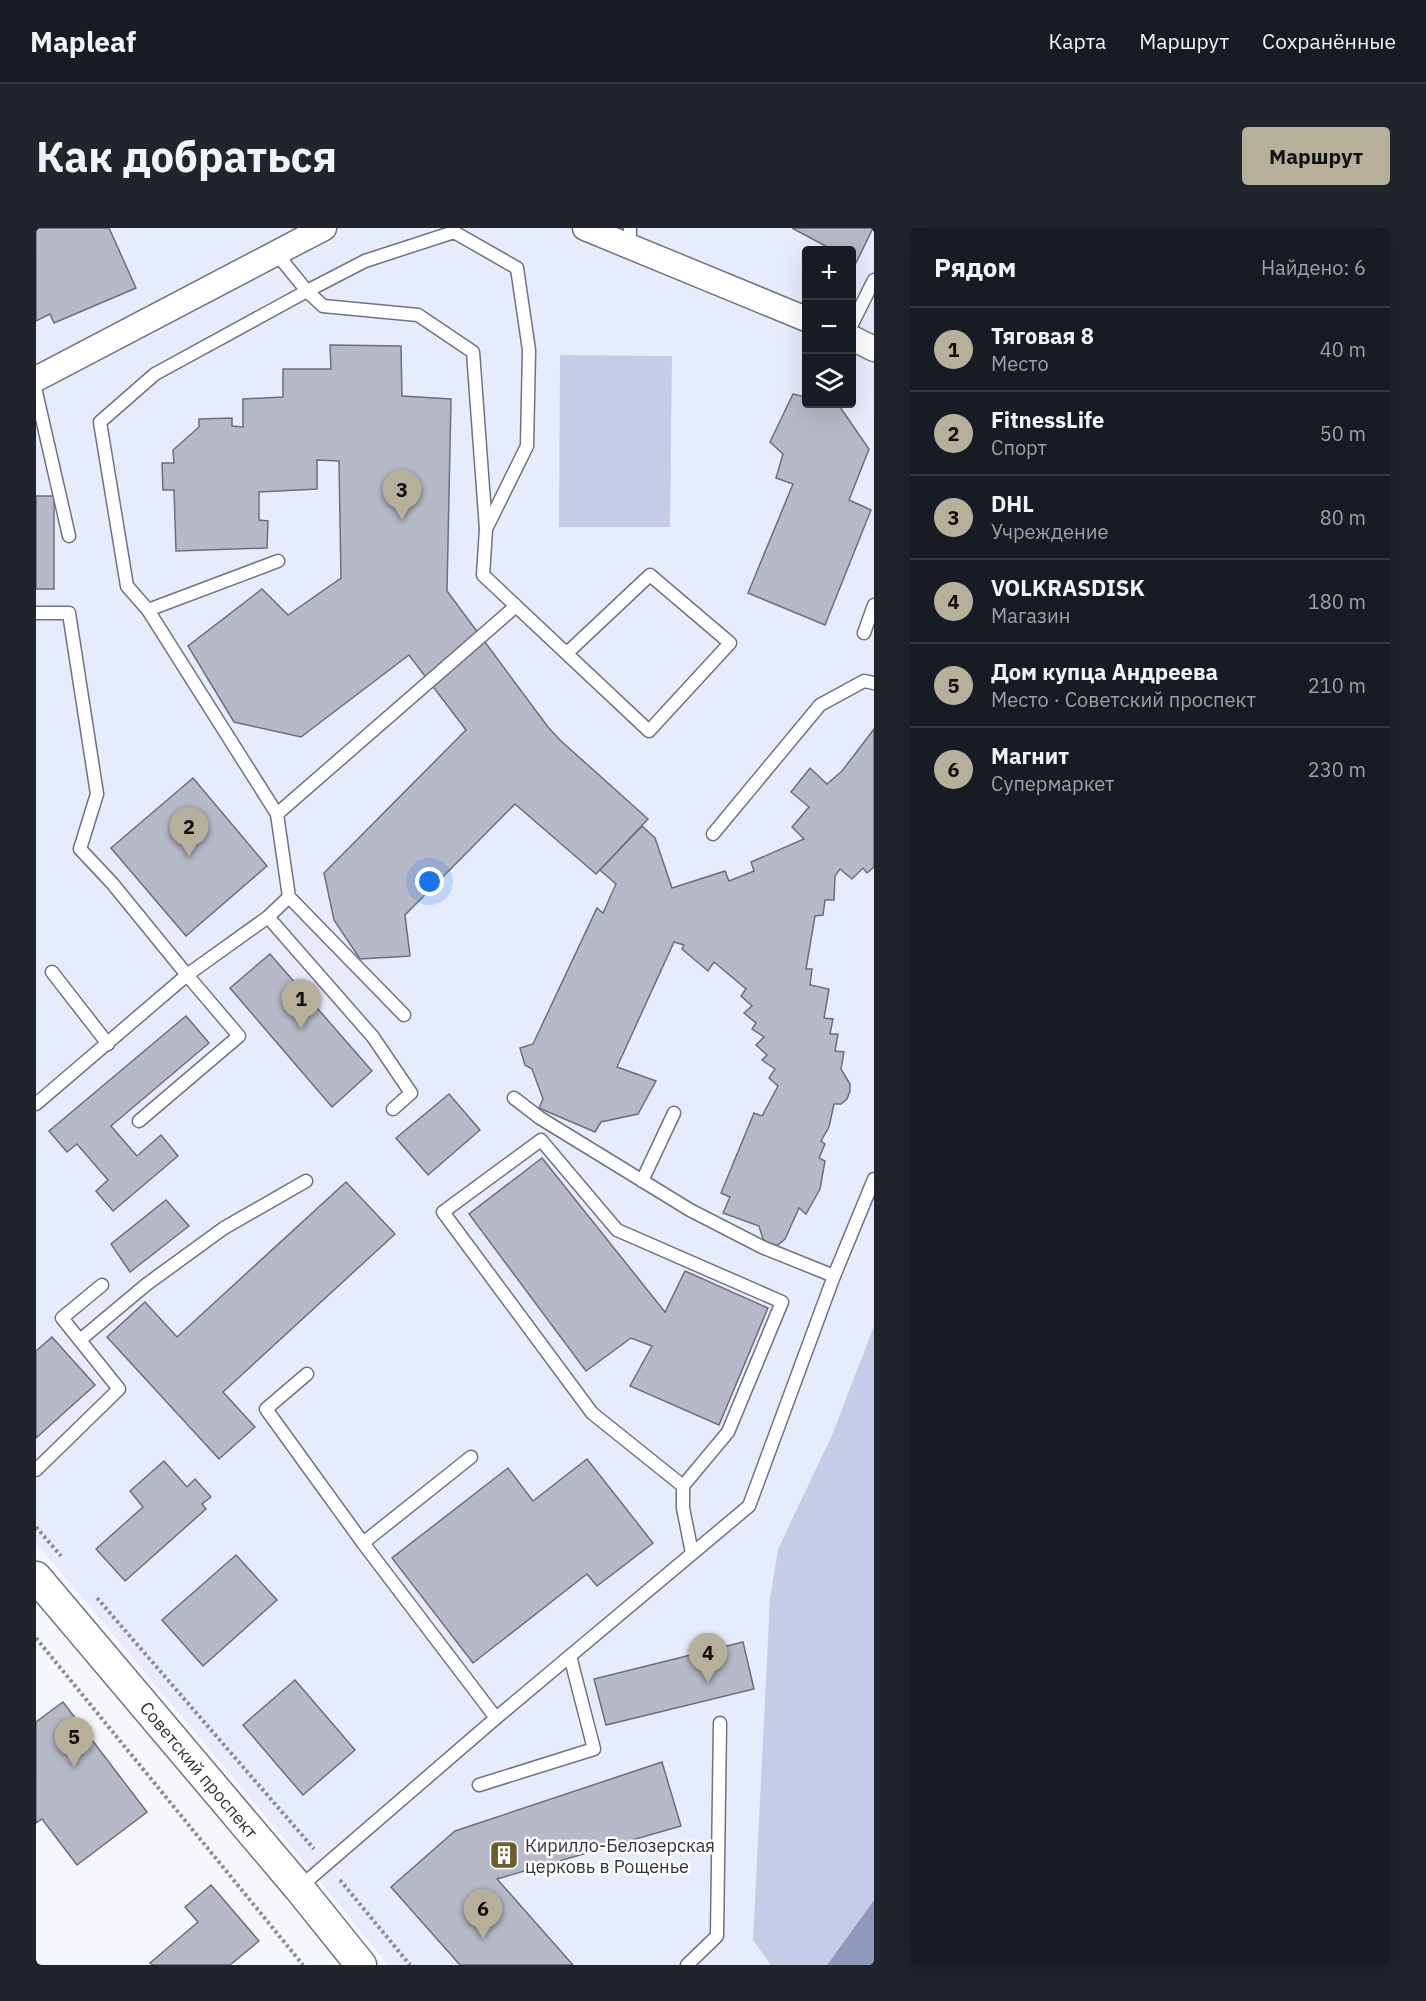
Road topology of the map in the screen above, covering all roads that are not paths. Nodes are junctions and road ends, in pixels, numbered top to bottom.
1 (324, 228) edge
2 (585, 228) edge
3 (630, 238) edge
4 (276, 253) junction
5 (874, 280) edge
6 (307, 291) junction
7 (856, 316) edge
8 (802, 318) edge
9 (856, 340) edge
10 (874, 350) edge
11 (36, 379) edge
12 (36, 392) edge
13 (486, 529) junction
14 (69, 536) dead end
15 (278, 561) dead end
16 (874, 605) edge
17 (516, 606) junction
18 (148, 610) junction
19 (36, 613) edge
20 (864, 633) dead end
21 (567, 653) junction
22 (874, 683) edge
23 (277, 814) junction
24 (713, 834) dead end
25 (289, 897) junction
26 (268, 917) junction
27 (52, 972) dead end
28 (187, 975) junction
29 (404, 1015) dead end
30 (108, 1044) junction
31 (514, 1098) dead end
32 (36, 1104) edge
33 (393, 1109) dead end
34 (674, 1113) dead end
35 (139, 1120) dead end
36 (874, 1179) edge
37 (306, 1181) dead end
38 (642, 1181) junction
39 (834, 1276) junction
40 (102, 1285) dead end
41 (80, 1340) junction
42 (307, 1374) dead end
43 (471, 1457) dead end
44 (36, 1470) edge
45 (683, 1486) junction
46 (363, 1543) junction
47 (692, 1553) junction
48 (36, 1577) edge
49 (570, 1656) junction
50 (496, 1718) junction
51 (720, 1723) dead end
52 (479, 1785) dead end
53 (299, 1888) junction
54 (361, 1965) edge
55 (687, 1965) edge

1 - 4 street
2 - 3 street
3 - 8 street
4 - 6 lane
4 - 11 street
5 - 7 lane
6 - 13 lane
6 - 13 lane
6 - 18 lane
9 - 10 street
12 - 14 lane
13 - 17 lane
15 - 18 lane
16 - 20 lane
17 - 21 lane
17 - 23 lane
18 - 23 lane
19 - 28 lane
21 - 21 lane
22 - 24 lane
23 - 25 lane
25 - 26 lane
25 - 29 lane
26 - 28 lane
26 - 33 lane
27 - 30 lane
28 - 30 lane
28 - 35 lane
30 - 32 lane
31 - 38 lane
34 - 38 lane
36 - 39 lane
37 - 41 lane
38 - 39 lane
39 - 47 lane
40 - 41 lane
41 - 44 lane
42 - 46 lane
43 - 46 lane
45 - 45 lane
45 - 47 lane
46 - 50 lane
47 - 49 lane
48 - 53 street, Советский проспект
49 - 50 lane
49 - 52 lane
50 - 53 lane
51 - 55 lane
53 - 54 street, Советский проспект

